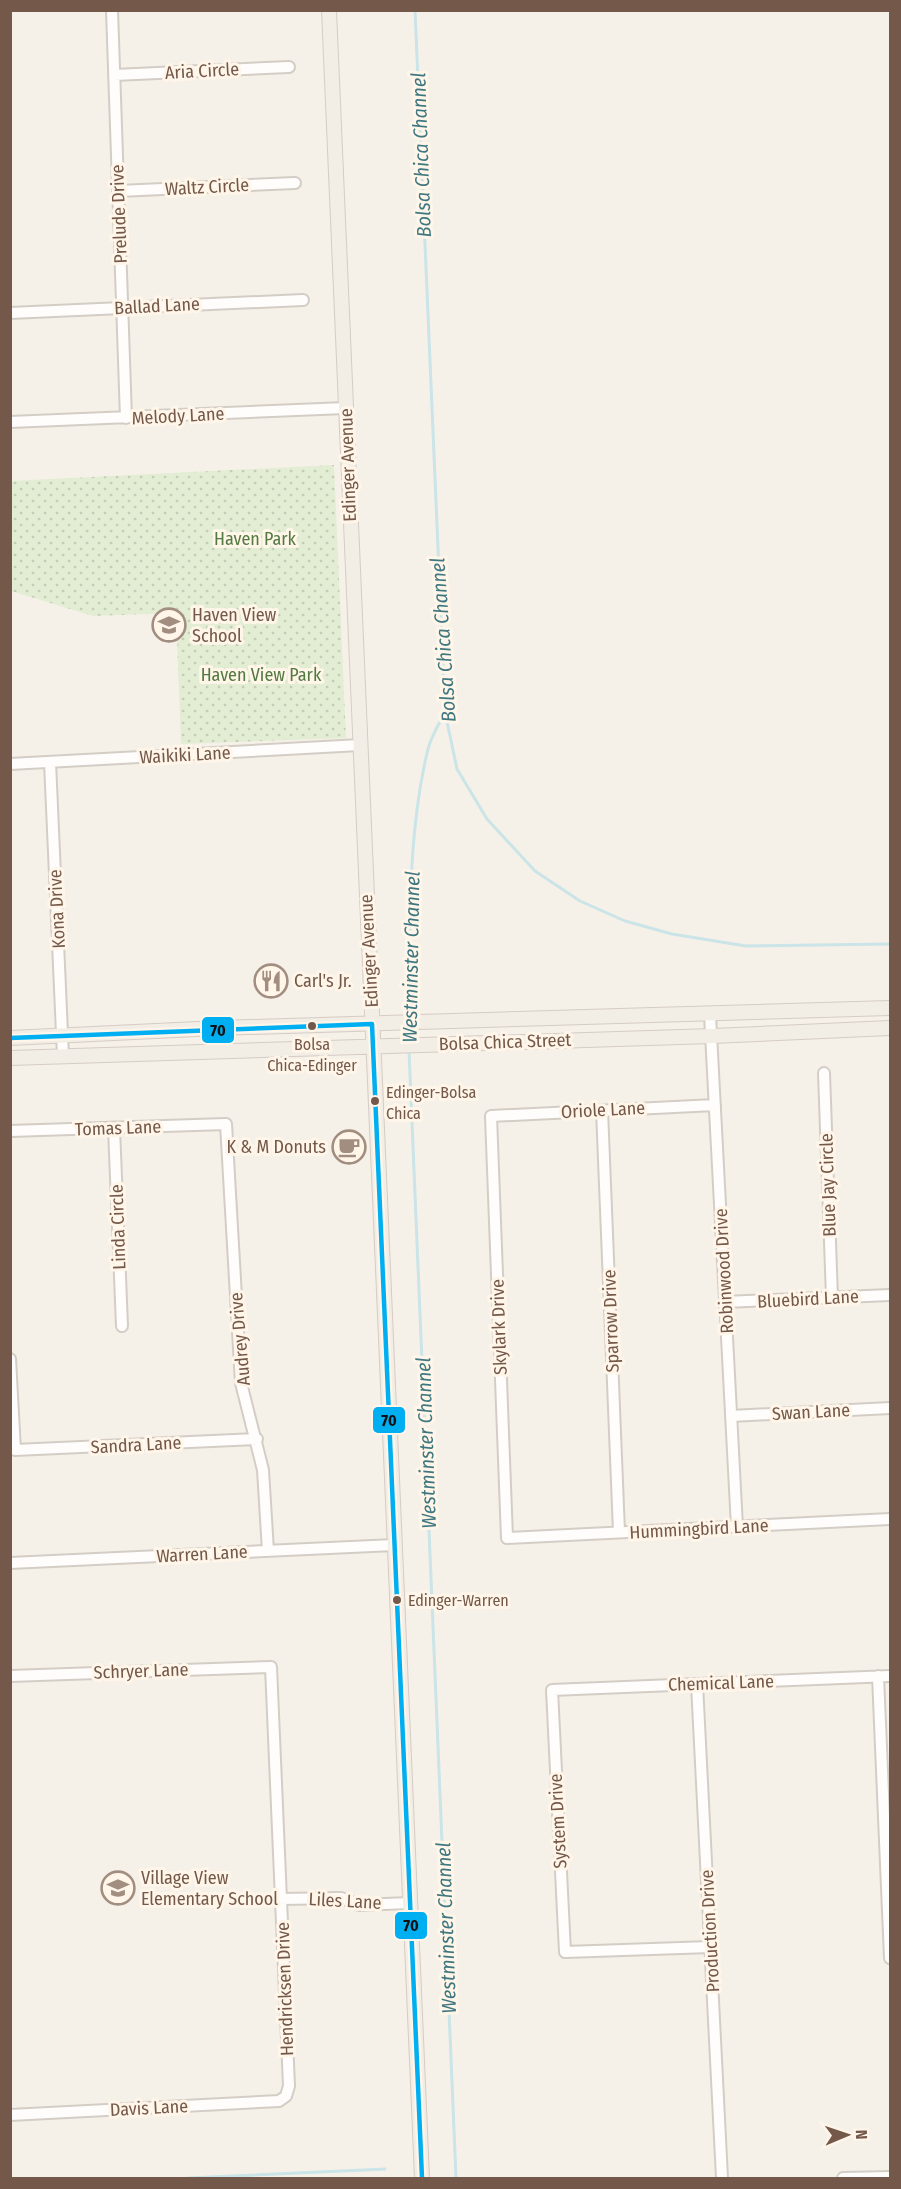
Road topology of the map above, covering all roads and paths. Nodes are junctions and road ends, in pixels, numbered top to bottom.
1 (112, 10) edge
2 (328, 10) edge
3 (289, 67) dead end
4 (114, 75) junction
5 (296, 183) dead end
6 (118, 192) junction
7 (303, 300) dead end
8 (122, 308) junction
9 (10, 313) edge
10 (345, 408) junction
11 (126, 418) junction
12 (10, 422) edge
13 (360, 745) junction
14 (50, 762) junction
15 (10, 764) edge
16 (891, 1008) edge
17 (710, 1015) junction
18 (372, 1024) junction
19 (218, 1028) junction
20 (891, 1028) edge
21 (63, 1035) junction
22 (711, 1036) junction
23 (10, 1038) edge
24 (373, 1046) junction
25 (219, 1051) junction
26 (63, 1056) junction
27 (10, 1058) edge
28 (824, 1073) dead end
29 (715, 1105) junction
30 (602, 1110) junction
31 (491, 1116) joint
32 (226, 1124) joint
33 (114, 1128) junction
34 (10, 1131) edge
35 (891, 1295) edge
36 (832, 1298) junction
37 (725, 1302) junction
38 (123, 1326) dead end
39 (10, 1359) edge
40 (891, 1408) edge
41 (731, 1416) junction
42 (257, 1439) junction
43 (891, 1519) edge
44 (737, 1527) junction
45 (619, 1532) junction
46 (507, 1538) joint
47 (394, 1545) junction
48 (268, 1551) junction
49 (10, 1563) edge
50 (271, 1667) joint
51 (10, 1676) edge
52 (878, 1676) junction
53 (891, 1676) edge
54 (697, 1684) junction
55 (552, 1690) joint
56 (281, 1899) junction
57 (410, 1903) junction
58 (710, 1947) junction
59 (891, 1958) edge
60 (286, 2096) joint
61 (10, 2115) edge
62 (891, 2176) edge
63 (422, 2178) edge
64 (723, 2178) edge
65 (843, 2178) edge

1 - 4 street, Prelude Drive
2 - 10 main road, Edinger Avenue
3 - 4 street, Aria Circle
4 - 6 street, Prelude Drive
5 - 6 street, Waltz Circle
6 - 8 street, Prelude Drive
7 - 8 street, Ballad Lane
8 - 9 street, Ballad Lane
8 - 11 street, Prelude Drive
10 - 11 street, Melody Lane
10 - 13 main road, Edinger Avenue
11 - 12 street, Melody Lane
13 - 14 street, Waikiki Lane
13 - 18 main road, Edinger Avenue
14 - 15 street, Waikiki Lane
14 - 21 street, Kona Drive
16 - 17 main road, Bolsa Chica Street
17 - 18 main road, Bolsa Chica Street
17 - 22 street, Robinwood Drive
18 - 19 main road, Bolsa Chica Street
18 - 24 main road, Edinger Avenue
19 - 21 main road, Bolsa Chica Street
19 - 25 main road
20 - 22 main road, Bolsa Chica Street
21 - 23 main road, Bolsa Chica Street
21 - 26 street, Kona Drive
22 - 24 main road, Bolsa Chica Street
22 - 29 street, Robinwood Drive
24 - 25 main road, Bolsa Chica Street
24 - 47 main road, Edinger Avenue
25 - 26 main road, Bolsa Chica Street
26 - 27 main road, Bolsa Chica Street
28 - 36 street, Blue Jay Circle
29 - 30 street, Oriole Lane
29 - 37 street, Robinwood Drive
30 - 31 street, Oriole Lane
30 - 45 street, Sparrow Drive
31 - 46 street, Skylark Drive
32 - 33 street, Tomas Lane
32 - 42 street, Audrey Drive
33 - 34 street, Tomas Lane
33 - 38 street, Linda Circle
35 - 36 street, Bluebird Lane
36 - 37 street, Bluebird Lane
37 - 41 street, Robinwood Drive
39 - 42 street, Sandra Lane
40 - 41 street, Swan Lane
41 - 44 street, Robinwood Drive
42 - 48 street, Audrey Drive
43 - 44 street, Hummingbird Lane
44 - 45 street, Hummingbird Lane
45 - 46 street, Hummingbird Lane
47 - 48 street, Warren Lane
47 - 57 main road, Edinger Avenue
48 - 49 street, Warren Lane
50 - 51 street, Schryer Lane
50 - 56 street, Hendricksen Drive
52 - 53 street, Chemical Lane
52 - 54 street, Chemical Lane
52 - 59 street
54 - 55 street, Chemical Lane
54 - 58 street, Production Drive
55 - 58 street, System Drive
56 - 57 street, Liles Lane
56 - 60 street, Hendricksen Drive
57 - 63 main road, Edinger Avenue
58 - 64 street, Production Drive
60 - 61 street, Davis Lane
62 - 65 street

